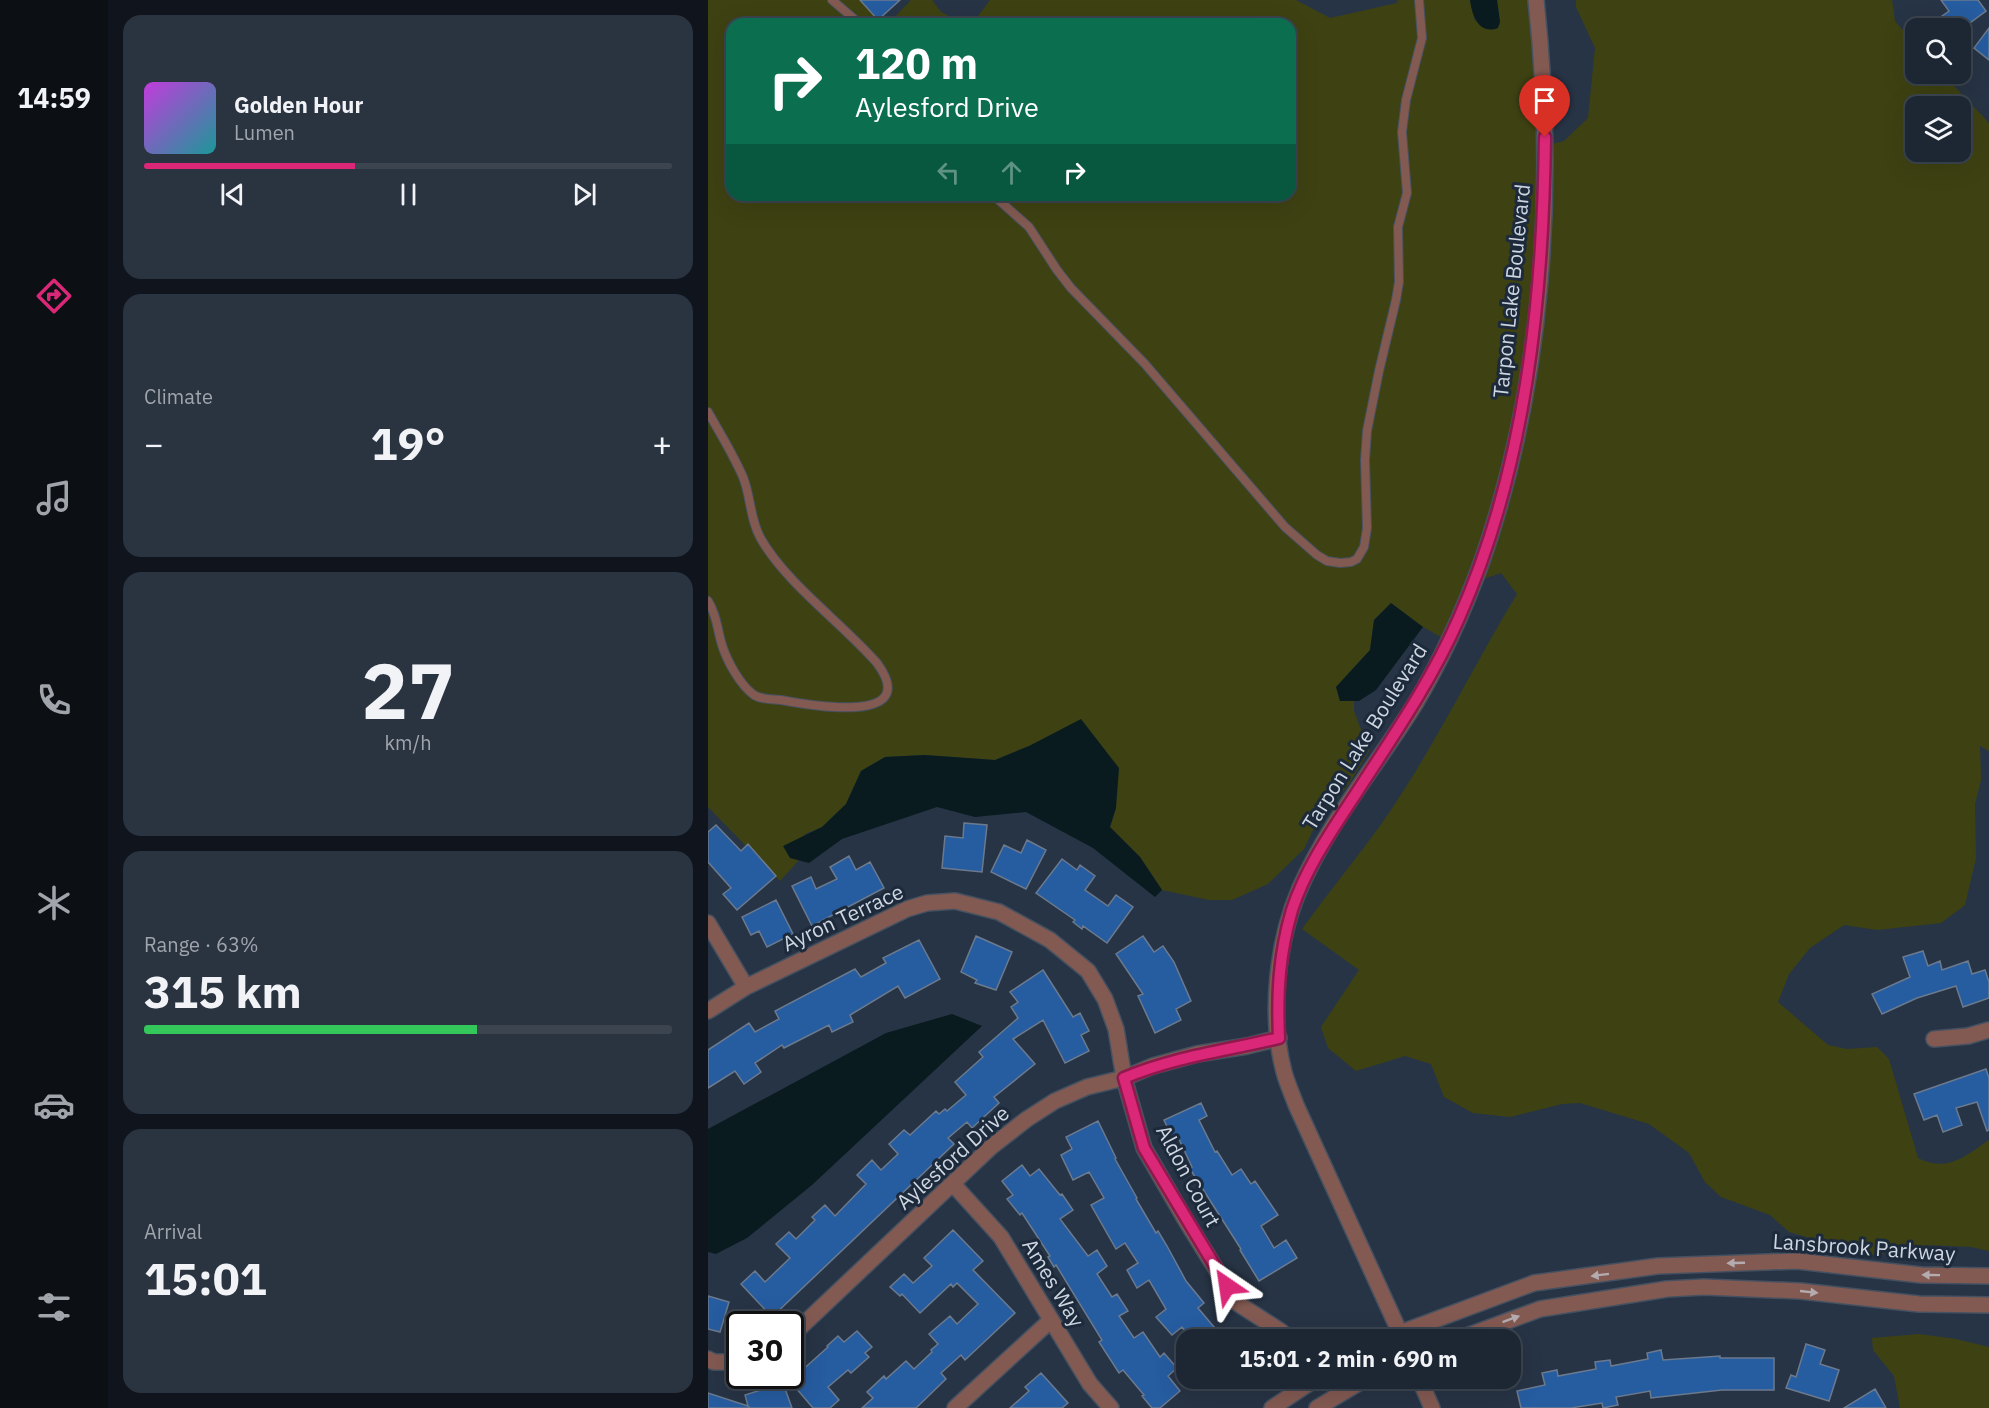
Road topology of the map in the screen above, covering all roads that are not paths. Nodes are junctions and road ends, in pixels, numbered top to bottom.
1 (832, 0) edge
2 (1419, 0) edge
3 (1536, 0) edge
4 (853, 18) edge
5 (1000, 201) edge
6 (708, 412) edge
7 (708, 601) edge
8 (708, 923) edge
9 (746, 987) junction
10 (708, 1011) edge
11 (1989, 1029) edge
12 (1279, 1038) junction
13 (1934, 1039) dead end
14 (1124, 1078) junction
15 (953, 1184) junction
16 (1989, 1276) edge
17 (1989, 1305) edge
18 (1051, 1320) junction
19 (804, 1324) edge
20 (1277, 1329) edge
21 (1394, 1329) edge
22 (1417, 1329) edge
23 (1486, 1329) edge
24 (708, 1359) edge
25 (726, 1362) edge
26 (1300, 1389) edge
27 (1349, 1389) edge
28 (1424, 1389) edge
29 (956, 1408) edge
30 (1111, 1408) edge
31 (1272, 1408) edge
32 (1317, 1408) edge
33 (1432, 1408) edge

1 - 4 lane
2 - 5 lane
3 - 12 street, Tarpon Lake Boulevard
6 - 7 lane
8 - 9 street
9 - 10 street, Ayron Terrace
9 - 14 street, Ayron Terrace
11 - 13 street
12 - 14 street, Aylesford Drive
12 - 21 street, Tarpon Lake Boulevard
14 - 15 street, Aylesford Drive
14 - 20 street, Aldon Court
15 - 18 street, Ames Way
15 - 19 street, Aylesford Drive
16 -> 22 street, Lansbrook Parkway
23 -> 17 street
18 - 29 street
18 - 30 street, Ames Way
24 - 25 street
26 - 31 street
27 - 32 street
28 - 33 street

